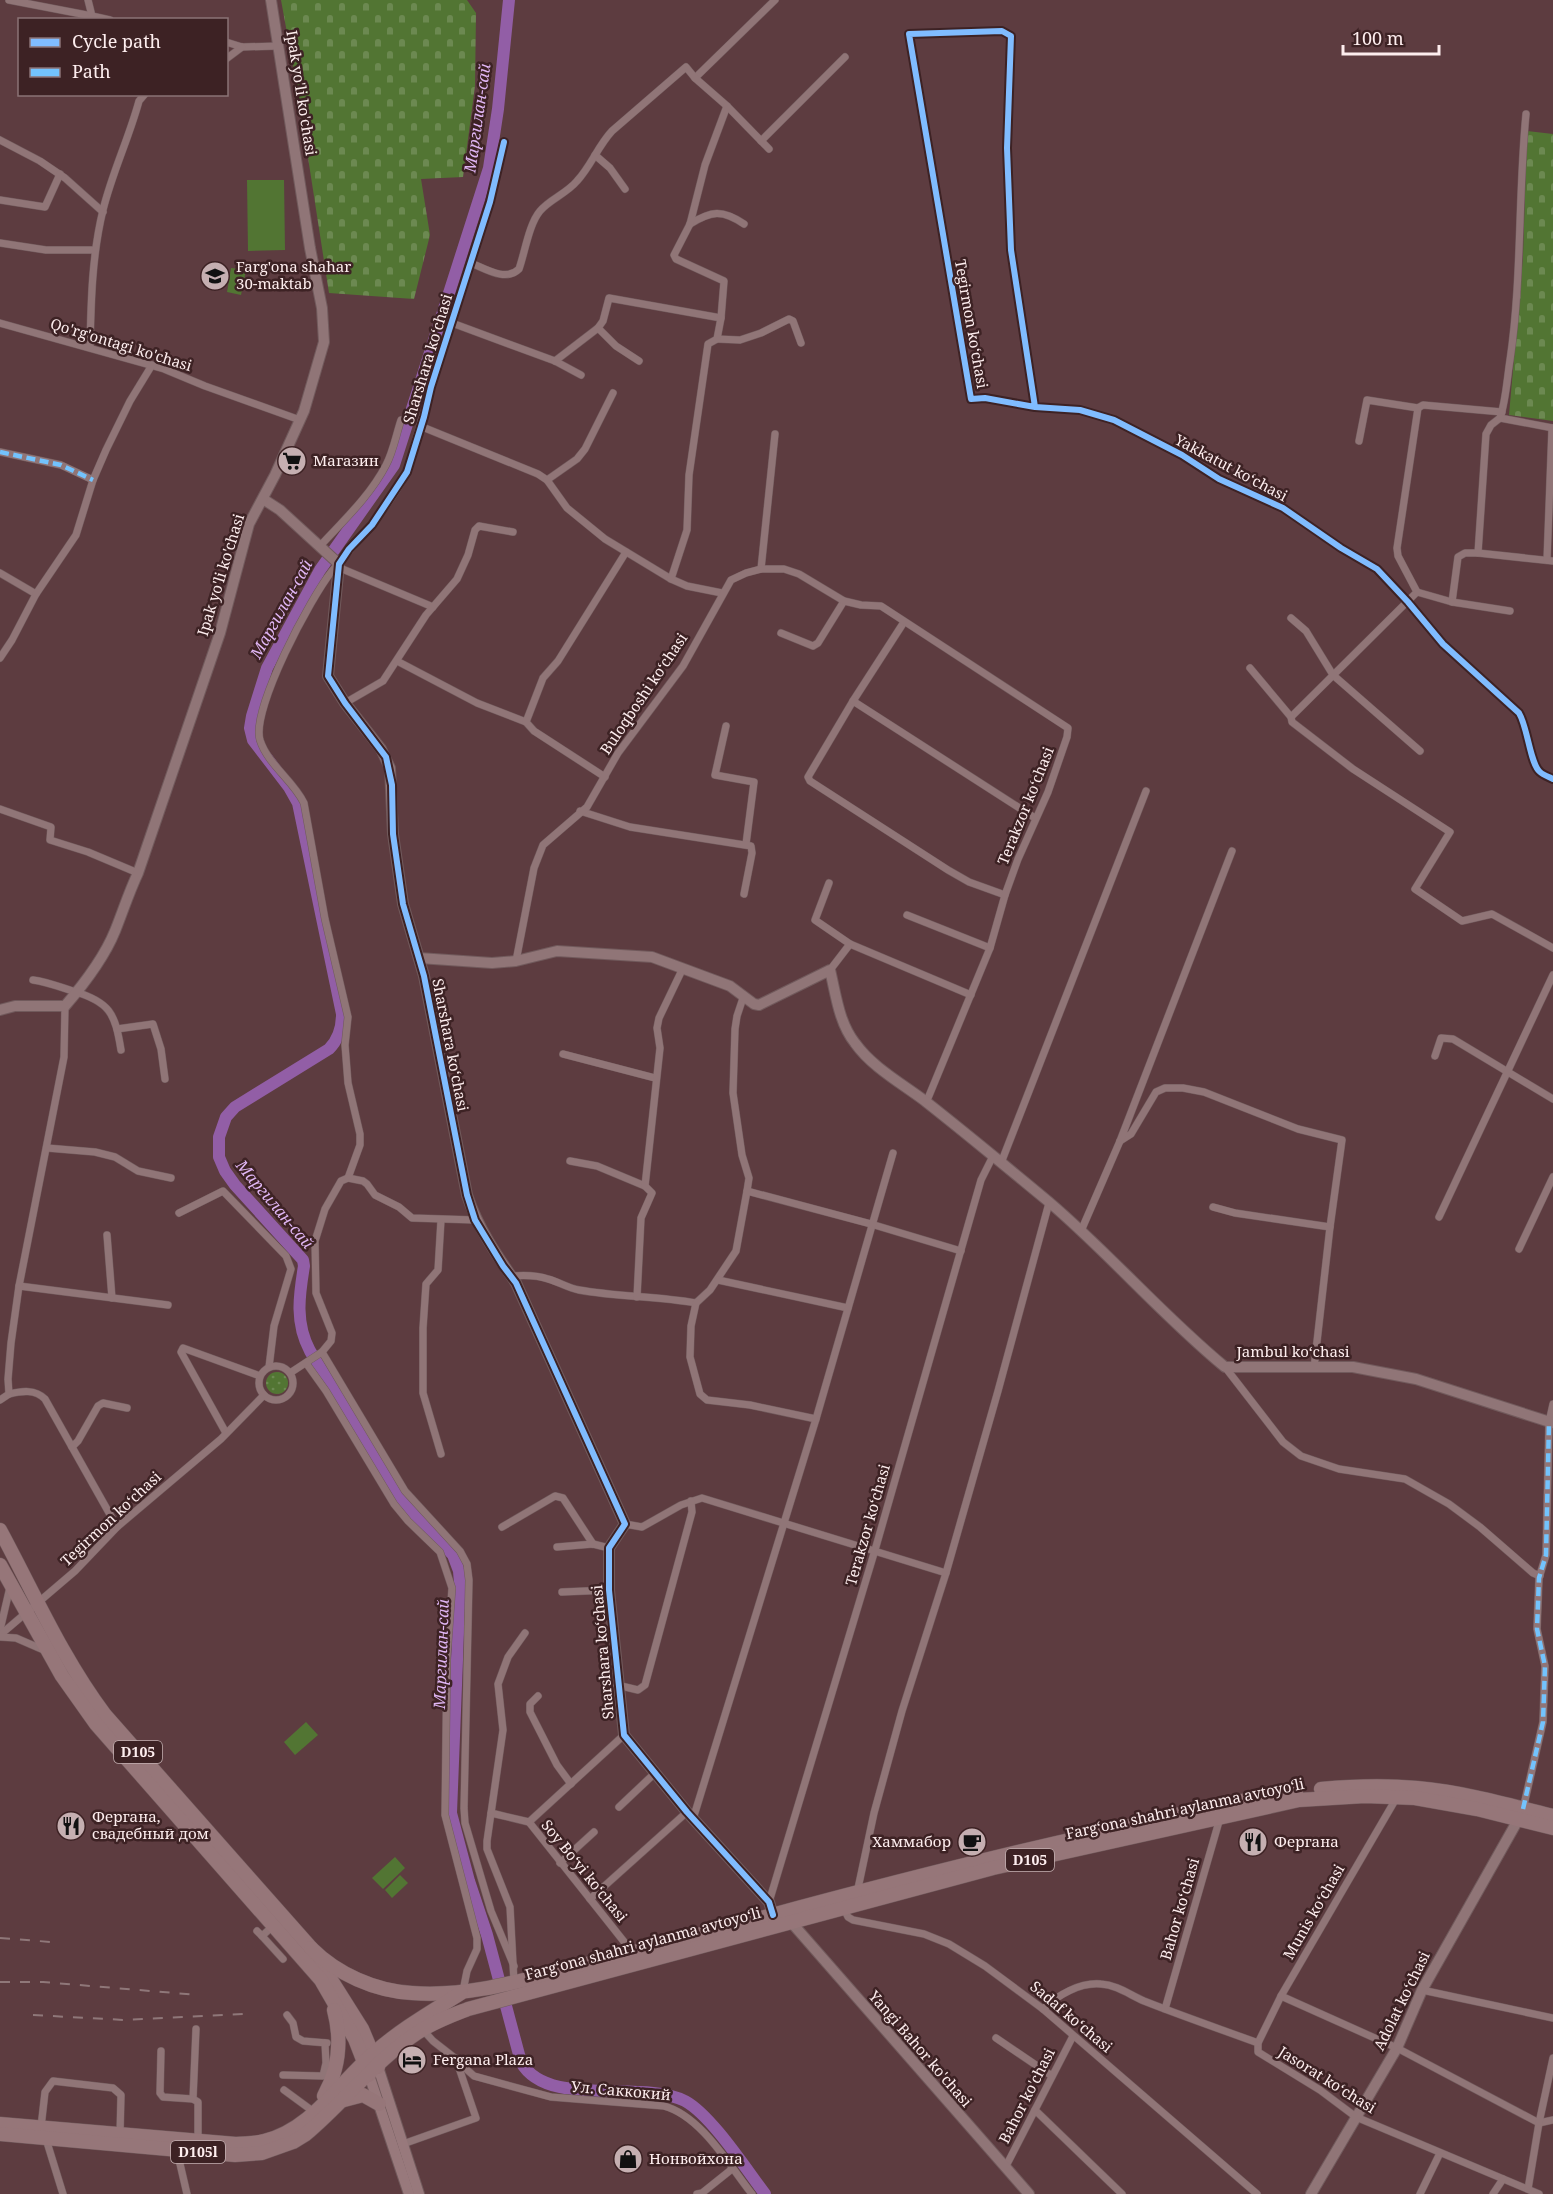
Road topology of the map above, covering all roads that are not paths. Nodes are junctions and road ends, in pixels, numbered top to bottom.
1 (9, 0) edge
2 (88, 0) edge
3 (271, 0) edge
4 (775, 0) edge
5 (92, 16) junction
6 (101, 18) edge
7 (228, 43) edge
8 (278, 46) junction
9 (242, 47) junction
10 (845, 57) dead end
11 (228, 58) edge
12 (694, 78) junction
13 (143, 96) edge
14 (727, 106) junction
15 (1526, 114) dead end
16 (0, 140) edge
17 (761, 141) junction
18 (504, 142) dead end
19 (769, 149) dead end
20 (595, 155) junction
21 (60, 174) junction
22 (625, 189) dead end
23 (0, 200) edge
24 (103, 212) junction
25 (690, 224) junction
26 (744, 224) dead end
27 (0, 243) edge
28 (95, 250) junction
29 (471, 263) junction
30 (721, 318) junction
31 (0, 323) edge
32 (452, 323) junction
33 (598, 328) junction
34 (717, 339) junction
35 (801, 343) dead end
36 (90, 347) junction
37 (555, 361) junction
38 (639, 361) dead end
39 (152, 365) junction
40 (581, 375) dead end
41 (613, 393) dead end
42 (1035, 407) junction
43 (1418, 408) junction
44 (1501, 415) junction
45 (300, 420) junction
46 (401, 420) dead end
47 (420, 426) junction
48 (1553, 428) edge
49 (775, 434) dead end
50 (1359, 441) dead end
51 (0, 452) edge
52 (93, 480) junction
53 (547, 480) junction
54 (263, 499) junction
55 (513, 532) dead end
56 (320, 546) junction
57 (626, 552) junction
58 (1478, 553) junction
59 (1550, 561) edge
60 (339, 565) junction
61 (761, 569) junction
62 (0, 573) edge
63 (671, 579) junction
64 (1418, 592) junction
65 (722, 593) junction
66 (36, 594) junction
67 (844, 601) junction
68 (1408, 602) junction
69 (1452, 602) junction
70 (881, 606) joint
71 (433, 607) junction
72 (1510, 611) dead end
73 (1291, 618) dead end
74 (903, 622) junction
75 (781, 633) dead end
76 (0, 658) edge
77 (397, 661) junction
78 (1250, 668) dead end
79 (1333, 675) junction
80 (853, 701) junction
81 (345, 703) junction
82 (1291, 717) junction
83 (526, 722) junction
84 (726, 726) dead end
85 (1420, 751) dead end
86 (605, 777) junction
87 (1553, 779) edge
88 (1146, 791) dead end
89 (0, 808) edge
90 (580, 811) junction
91 (1035, 819) junction
92 (746, 844) junction
93 (1232, 851) dead end
94 (138, 873) junction
95 (829, 883) dead end
96 (744, 894) dead end
97 (1005, 895) junction
98 (907, 915) dead end
99 (850, 944) junction
100 (990, 948) junction
101 (1553, 948) edge
102 (419, 958) junction
103 (516, 961) junction
104 (684, 968) junction
105 (830, 970) junction
106 (1553, 975) edge
107 (33, 980) dead end
108 (77, 992) junction
109 (744, 995) junction
110 (971, 995) junction
111 (65, 1006) junction
112 (0, 1010) edge
113 (117, 1029) junction
114 (122, 1050) dead end
115 (563, 1054) dead end
116 (1435, 1056) dead end
117 (1508, 1071) junction
118 (655, 1078) junction
119 (165, 1079) dead end
120 (1553, 1099) edge
121 (927, 1103) junction
122 (1120, 1141) junction
123 (46, 1148) junction
124 (892, 1153) dead end
125 (997, 1160) junction
126 (570, 1161) dead end
127 (1553, 1177) edge
128 (171, 1178) dead end
129 (348, 1178) junction
130 (645, 1186) junction
131 (747, 1191) junction
132 (1049, 1203) junction
133 (1214, 1207) dead end
134 (179, 1213) dead end
135 (1439, 1217) dead end
136 (441, 1220) junction
137 (475, 1220) junction
138 (871, 1224) junction
139 (1330, 1227) junction
140 (1081, 1231) junction
141 (107, 1235) dead end
142 (1519, 1249) dead end
143 (961, 1251) junction
144 (511, 1276) junction
145 (718, 1280) junction
146 (19, 1286) junction
147 (637, 1297) junction
148 (112, 1298) junction
149 (696, 1303) junction
150 (168, 1305) dead end
151 (848, 1308) junction
152 (322, 1352) junction
153 (306, 1363) junction
154 (269, 1367) junction
155 (1225, 1367) junction
156 (1314, 1368) junction
157 (291, 1373) junction
158 (260, 1376) junction
159 (9, 1394) junction
160 (264, 1395) junction
161 (0, 1400) edge
162 (1553, 1404) edge
163 (127, 1408) dead end
164 (816, 1419) junction
165 (1551, 1422) edge
166 (226, 1433) junction
167 (72, 1447) junction
168 (441, 1454) dead end
169 (691, 1501) junction
170 (784, 1522) junction
171 (625, 1524) junction
172 (117, 1527) junction
173 (502, 1527) dead end
174 (0, 1530) edge
175 (593, 1544) junction
176 (557, 1547) dead end
177 (609, 1548) junction
178 (875, 1550) junction
179 (0, 1564) edge
180 (945, 1573) junction
181 (1539, 1576) junction
182 (11, 1585) junction
183 (609, 1590) junction
184 (562, 1592) dead end
185 (38, 1602) junction
186 (26, 1612) junction
187 (0, 1630) edge
188 (525, 1633) dead end
189 (0, 1636) edge
190 (48, 1652) junction
191 (617, 1685) junction
192 (538, 1696) dead end
193 (624, 1735) junction
194 (655, 1773) junction
195 (571, 1784) junction
196 (1397, 1797) junction
197 (619, 1807) dead end
198 (491, 1813) junction
199 (1521, 1814) junction
200 (690, 1815) junction
201 (1553, 1816) edge
202 (1221, 1817) junction
203 (529, 1822) junction
204 (1553, 1828) edge
205 (594, 1832) dead end
206 (1090, 1841) junction
207 (560, 1863) junction
208 (857, 1893) junction
209 (590, 1899) junction
210 (771, 1908) junction
211 (843, 1909) junction
212 (791, 1922) junction
213 (274, 1925) junction
214 (311, 1948) junction
215 (633, 1953) junction
216 (283, 1959) dead end
217 (514, 1966) junction
218 (514, 1989) junction
219 (1422, 1990) junction
220 (463, 1992) junction
221 (330, 1994) junction
222 (1281, 1996) junction
223 (1043, 2009) junction
224 (1165, 2009) junction
225 (287, 2015) dead end
226 (1553, 2018) edge
227 (196, 2029) dead end
228 (423, 2030) junction
229 (1073, 2036) junction
230 (996, 2038) dead end
231 (332, 2043) junction
232 (1257, 2043) junction
233 (1397, 2048) junction
234 (162, 2051) dead end
235 (1553, 2058) edge
236 (456, 2061) junction
237 (371, 2064) junction
238 (284, 2075) dead end
239 (1052, 2076) junction
240 (284, 2090) dead end
241 (193, 2099) junction
242 (342, 2101) junction
243 (379, 2104) junction
244 (1035, 2110) junction
245 (315, 2111) junction
246 (1356, 2117) junction
247 (1553, 2120) edge
248 (1539, 2122) junction
249 (0, 2124) edge
250 (44, 2133) junction
251 (0, 2134) edge
252 (120, 2134) junction
253 (198, 2140) junction
254 (403, 2144) junction
255 (176, 2145) junction
256 (1440, 2153) junction
257 (1005, 2168) junction
258 (732, 2169) junction
259 (1503, 2179) junction
260 (1528, 2189) junction
261 (63, 2194) edge
262 (187, 2194) edge
263 (409, 2194) edge
264 (419, 2194) edge
265 (699, 2194) edge
266 (752, 2194) edge
267 (1029, 2194) edge
268 (1122, 2194) edge
269 (1257, 2194) edge
270 (1311, 2194) edge
271 (1420, 2194) edge
272 (1493, 2194) edge
273 (1539, 2194) edge

1 - 5 street
2 - 5 street
3 - 8 street, Ipak yo'li ko'chasi
4 - 12 street
5 - 6 street
7 - 9 street
8 - 9 street
8 - 45 street, Ipak yo'li ko'chasi
9 - 11 street
10 - 17 street
12 - 14 street
12 - 20 street
13 - 24 street
14 - 17 street
14 - 25 street
15 - 44 street
16 - 21 street
17 - 19 street
18 - 29 street, Sharshara koʻchasi
20 - 22 street
20 - 29 street
21 - 23 street
21 - 24 street
24 - 28 street
25 - 26 street
25 - 30 street
27 - 28 street
28 - 36 street
29 - 32 street, Sharshara koʻchasi
30 - 33 street
30 - 34 street
31 - 36 street, Qo'rg'ontagi ko'chasi
32 - 37 street
32 - 47 street, Sharshara koʻchasi
33 - 37 street
33 - 38 street
34 - 35 street
34 - 63 street
36 - 39 street, Qo'rg'ontagi ko'chasi
37 - 40 street
39 - 45 street, Qo'rg'ontagi ko'chasi
39 - 52 street
41 - 53 street
42 - 42 street, Tegirmon koʻchasi
42 - 68 street, Yakkatut koʻchasi
43 - 44 street
43 - 50 street
43 - 64 street
44 - 48 street
44 - 58 street
45 - 54 street, Ipak yo'li ko'chasi
46 - 56 street
47 - 53 street
47 - 60 street, Sharshara koʻchasi
48 - 59 street
49 - 61 street
51 - 52 street
52 - 66 street
53 - 57 street
54 - 56 street
54 - 94 street, Ipak yo'li ko'chasi
55 - 71 street
56 - 60 street
57 - 63 street
57 - 83 street
58 - 59 street
58 - 69 street
60 - 71 street
60 - 81 street, Sharshara koʻchasi
60 - 129 street
61 - 65 street, Buloqboshi koʻchasi
61 - 67 street, Buloqboshi koʻchasi
62 - 66 street
63 - 65 street
64 - 68 street
64 - 69 street
65 - 86 street, Buloqboshi koʻchasi
66 - 76 street
67 - 70 street, Buloqboshi koʻchasi
67 - 75 street
68 - 79 street
68 - 87 street, Yakkatut koʻchasi
69 - 72 street
70 - 74 street, Terakzor koʻchasi
71 - 77 street
73 - 79 street
74 - 80 street
74 - 91 street, Terakzor koʻchasi
77 - 81 street
77 - 83 street
78 - 82 street
79 - 82 street
79 - 85 street
80 - 91 street
80 - 97 street
81 - 102 street, Sharshara koʻchasi
82 - 101 street
83 - 86 street
84 - 92 street
86 - 90 street, Buloqboshi koʻchasi
88 - 125 street, Terakzor koʻchasi
89 - 94 street
90 - 92 street
90 - 103 street, Buloqboshi koʻchasi
91 - 97 street, Terakzor koʻchasi
92 - 96 street
93 - 122 street
94 - 108 street, Ipak yo'li ko'chasi
95 - 99 street
97 - 100 street, Terakzor koʻchasi
98 - 100 street
99 - 105 street
99 - 110 street
100 - 110 street, Terakzor koʻchasi
102 - 103 street
102 - 137 street, Sharshara koʻchasi
103 - 104 street
104 - 109 street
104 - 118 street
105 - 109 street
105 - 121 street, Jambul koʻchasi
106 - 117 street
107 - 108 street
108 - 111 street, Ipak yo'li ko'chasi
108 - 113 street
109 - 131 street
110 - 121 street, Terakzor koʻchasi
111 - 112 street
111 - 123 street
113 - 114 street
113 - 119 street
115 - 118 street
116 - 117 street
117 - 120 street
117 - 135 street
118 - 130 street
121 - 125 street, Jambul koʻchasi
122 - 139 street
122 - 140 street
123 - 128 street
123 - 146 street
124 - 138 street
125 - 132 street, Jambul koʻchasi
125 - 143 street, Terakzor koʻchasi
126 - 130 street
127 - 142 street
129 - 136 street
129 - 152 street
130 - 147 street
131 - 138 street
131 - 145 street
132 - 140 street, Jambul koʻchasi
132 - 180 street
133 - 139 street
134 - 154 street
136 - 137 street
136 - 168 street
137 - 144 street, Sharshara koʻchasi
138 - 143 street
138 - 151 street
139 - 156 street
140 - 155 street, Jambul koʻchasi
141 - 148 street
143 - 178 street, Terakzor koʻchasi
144 - 147 street
144 - 171 street, Sharshara koʻchasi
145 - 149 street
145 - 151 street
146 - 148 street
146 - 159 street
147 - 149 street
148 - 150 street
149 - 164 street
151 - 164 street
152 - 153 street
152 - 217 street
153 - 157 street
153 - 220 street
154 - 157 street
154 - 158 street
155 - 156 street, Jambul koʻchasi
155 - 181 street
156 - 165 street, Jambul koʻchasi
157 - 160 street
158 - 160 street
158 - 166 street
159 - 161 street
159 - 167 street
160 - 166 street, Tegirmon koʻchasi
162 - 165 street
163 - 167 street
164 - 170 street
165 - 181 street
166 - 172 street, Tegirmon koʻchasi
167 - 172 street
169 - 170 street
169 - 171 street
169 - 191 street
170 - 178 street
170 - 200 street
171 - 177 street
172 - 185 street, Tegirmon koʻchasi
173 - 175 street
174 - 185 highway, D105
175 - 176 street
175 - 177 street
177 - 183 street, Sharshara koʻchasi
178 - 180 street
178 - 210 street, Terakzor koʻchasi
179 - 182 highway, D105
180 - 208 street
181 - 199 street
182 - 186 highway, D105
182 - 187 street
183 - 184 street
183 - 191 street, Sharshara koʻchasi
185 - 186 street, Tegirmon koʻchasi
185 - 214 highway, D105
186 - 189 street, Tegirmon koʻchasi
186 - 190 highway, D105
188 - 198 street
189 - 190 street
190 - 213 highway, D105
191 - 193 street, Sharshara koʻchasi
192 - 195 street
193 - 194 street, Sharshara koʻchasi
193 - 195 street, Soy Boʻyi koʻchasi
194 - 197 street
194 - 200 street, Sharshara koʻchasi
195 - 203 street, Soy Boʻyi koʻchasi
196 - 199 highway, Farg‘ona shahri aylanma avtoyo‘li / D105
196 - 202 highway, Farg‘ona shahri aylanma avtoyo‘li / D105
196 - 222 street, Munis koʻchasi
198 - 203 street
198 - 217 street
199 - 201 highway, Farg‘ona shahri aylanma avtoyo‘li / D105
199 - 204 highway, Farg‘ona shahri aylanma avtoyo‘li / D105
199 - 206 highway, Farg‘ona shahri aylanma avtoyo‘li / D105
199 - 219 street, Adolat koʻchasi
200 - 209 street
200 - 210 street, Sharshara koʻchasi
202 - 206 highway, Farg‘ona shahri aylanma avtoyo‘li / D105
202 - 224 street, Bahor koʻchasi
203 - 207 street, Soy Boʻyi koʻchasi
205 - 207 street
206 - 208 highway, Farg‘ona shahri aylanma avtoyo‘li / D105
206 - 211 highway, Farg‘ona shahri aylanma avtoyo‘li / D105
207 - 209 street, Soy Boʻyi koʻchasi
208 - 210 highway, Farg‘ona shahri aylanma avtoyo‘li / D105
209 - 215 street, Soy Boʻyi koʻchasi
210 - 215 highway, Farg‘ona shahri aylanma avtoyo‘li / D105
211 - 212 highway, Farg‘ona shahri aylanma avtoyo‘li / D105
211 - 223 street, Sadaf koʻchasi
212 - 218 highway, Farg‘ona shahri aylanma avtoyo‘li / D105
212 - 257 street, Yangi Bahor ko'chasi
213 - 216 street
213 - 221 highway, D105
214 - 220 highway
214 - 237 highway, D105
215 - 218 highway, Farg‘ona shahri aylanma avtoyo‘li / D105
217 - 218 street
218 - 220 highway, D105
218 - 228 highway, D105
219 - 226 street
219 - 233 street, Adolat koʻchasi
220 - 237 highway, D105
221 - 231 highway
221 - 237 highway, D105
222 - 232 street, Munis koʻchasi
222 - 233 street
223 - 224 street, Jasorat koʻchasi
223 - 229 street, Sadaf koʻchasi
224 - 232 street, Jasorat koʻchasi
225 - 231 street
227 - 241 street
228 - 236 street, Ул. Саккокий
228 - 237 highway, D105
229 - 239 street, Bahor ko'chasi
229 - 269 street, Sadaf koʻchasi
230 - 239 street
231 - 238 street
231 - 245 highway
232 - 246 street, Jasorat koʻchasi
233 - 246 street, Adolat koʻchasi
233 - 248 street
234 - 241 street
235 - 248 street
236 - 254 street
236 - 258 street, Ул. Саккокий
237 - 242 highway, D105l
237 - 243 main road
237 - 245 highway, D105l
237 - 254 main road
239 - 244 street, Bahor ko'chasi
240 - 245 street
241 - 253 street
242 - 243 highway
242 - 255 highway, D105l
243 - 263 main road
244 - 257 street, Bahor ko'chasi
244 - 268 street
245 - 253 highway, D105l
246 - 256 street, Jasorat koʻchasi
246 - 270 street, Adolat koʻchasi
247 - 248 street
248 - 260 street
249 - 250 highway, D105l
250 - 251 highway, D105l
250 - 252 highway, D105l
250 - 252 street
250 - 255 highway, D105l
250 - 261 street
252 - 255 highway, D105l
253 - 255 highway, D105l
254 - 264 main road
255 - 262 street
256 - 259 street, Jasorat koʻchasi
256 - 271 street
257 - 267 street, Yangi Bahor ko'chasi
258 - 265 street
258 - 266 street, Ул. Саккокий
259 - 260 street, Jasorat koʻchasi
259 - 272 street
260 - 273 street, Jasorat koʻchasi

